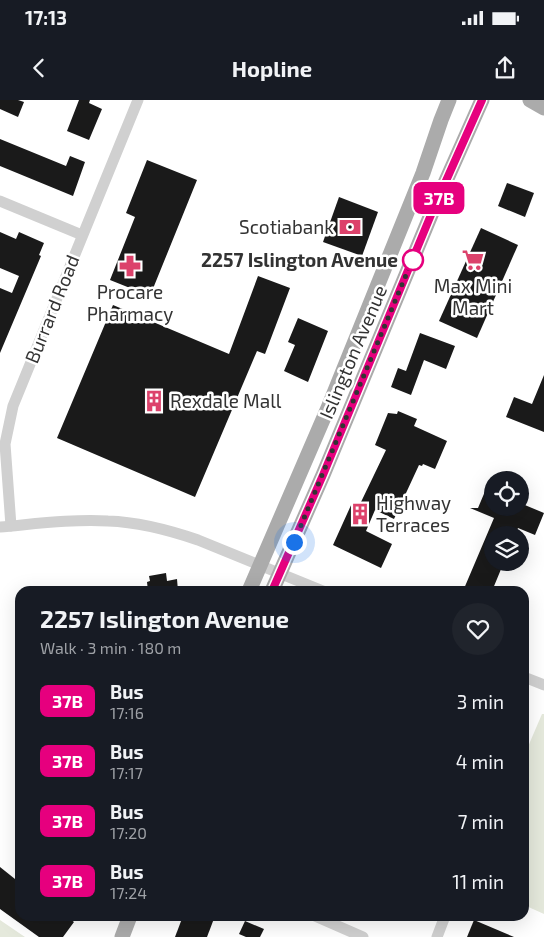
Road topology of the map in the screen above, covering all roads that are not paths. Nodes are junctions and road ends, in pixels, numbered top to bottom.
1 (138, 100) edge
2 (449, 100) edge
3 (482, 100) edge
4 (530, 100) edge
5 (544, 108) edge
6 (0, 201) edge
7 (82, 235) junction
8 (6, 526) edge
9 (260, 565) junction
10 (280, 573) junction
11 (252, 586) edge
12 (274, 586) edge
13 (311, 586) edge
14 (529, 679) edge
15 (544, 685) edge
16 (128, 921) edge
17 (326, 921) edge
18 (443, 921) edge
19 (122, 937) edge
20 (363, 937) edge
21 (437, 937) edge

1 - 7 street, Burrard Road
2 - 9 main road, Islington Avenue
3 - 10 main road, Islington Avenue
4 - 5 main road
6 - 7 street
7 - 8 street, Burrard Road
8 - 9 street
9 - 10 street
9 - 11 main road, Islington Avenue
10 - 12 main road, Islington Avenue
10 - 13 street
14 - 15 street
16 - 19 main road
17 - 20 street
18 - 21 street

